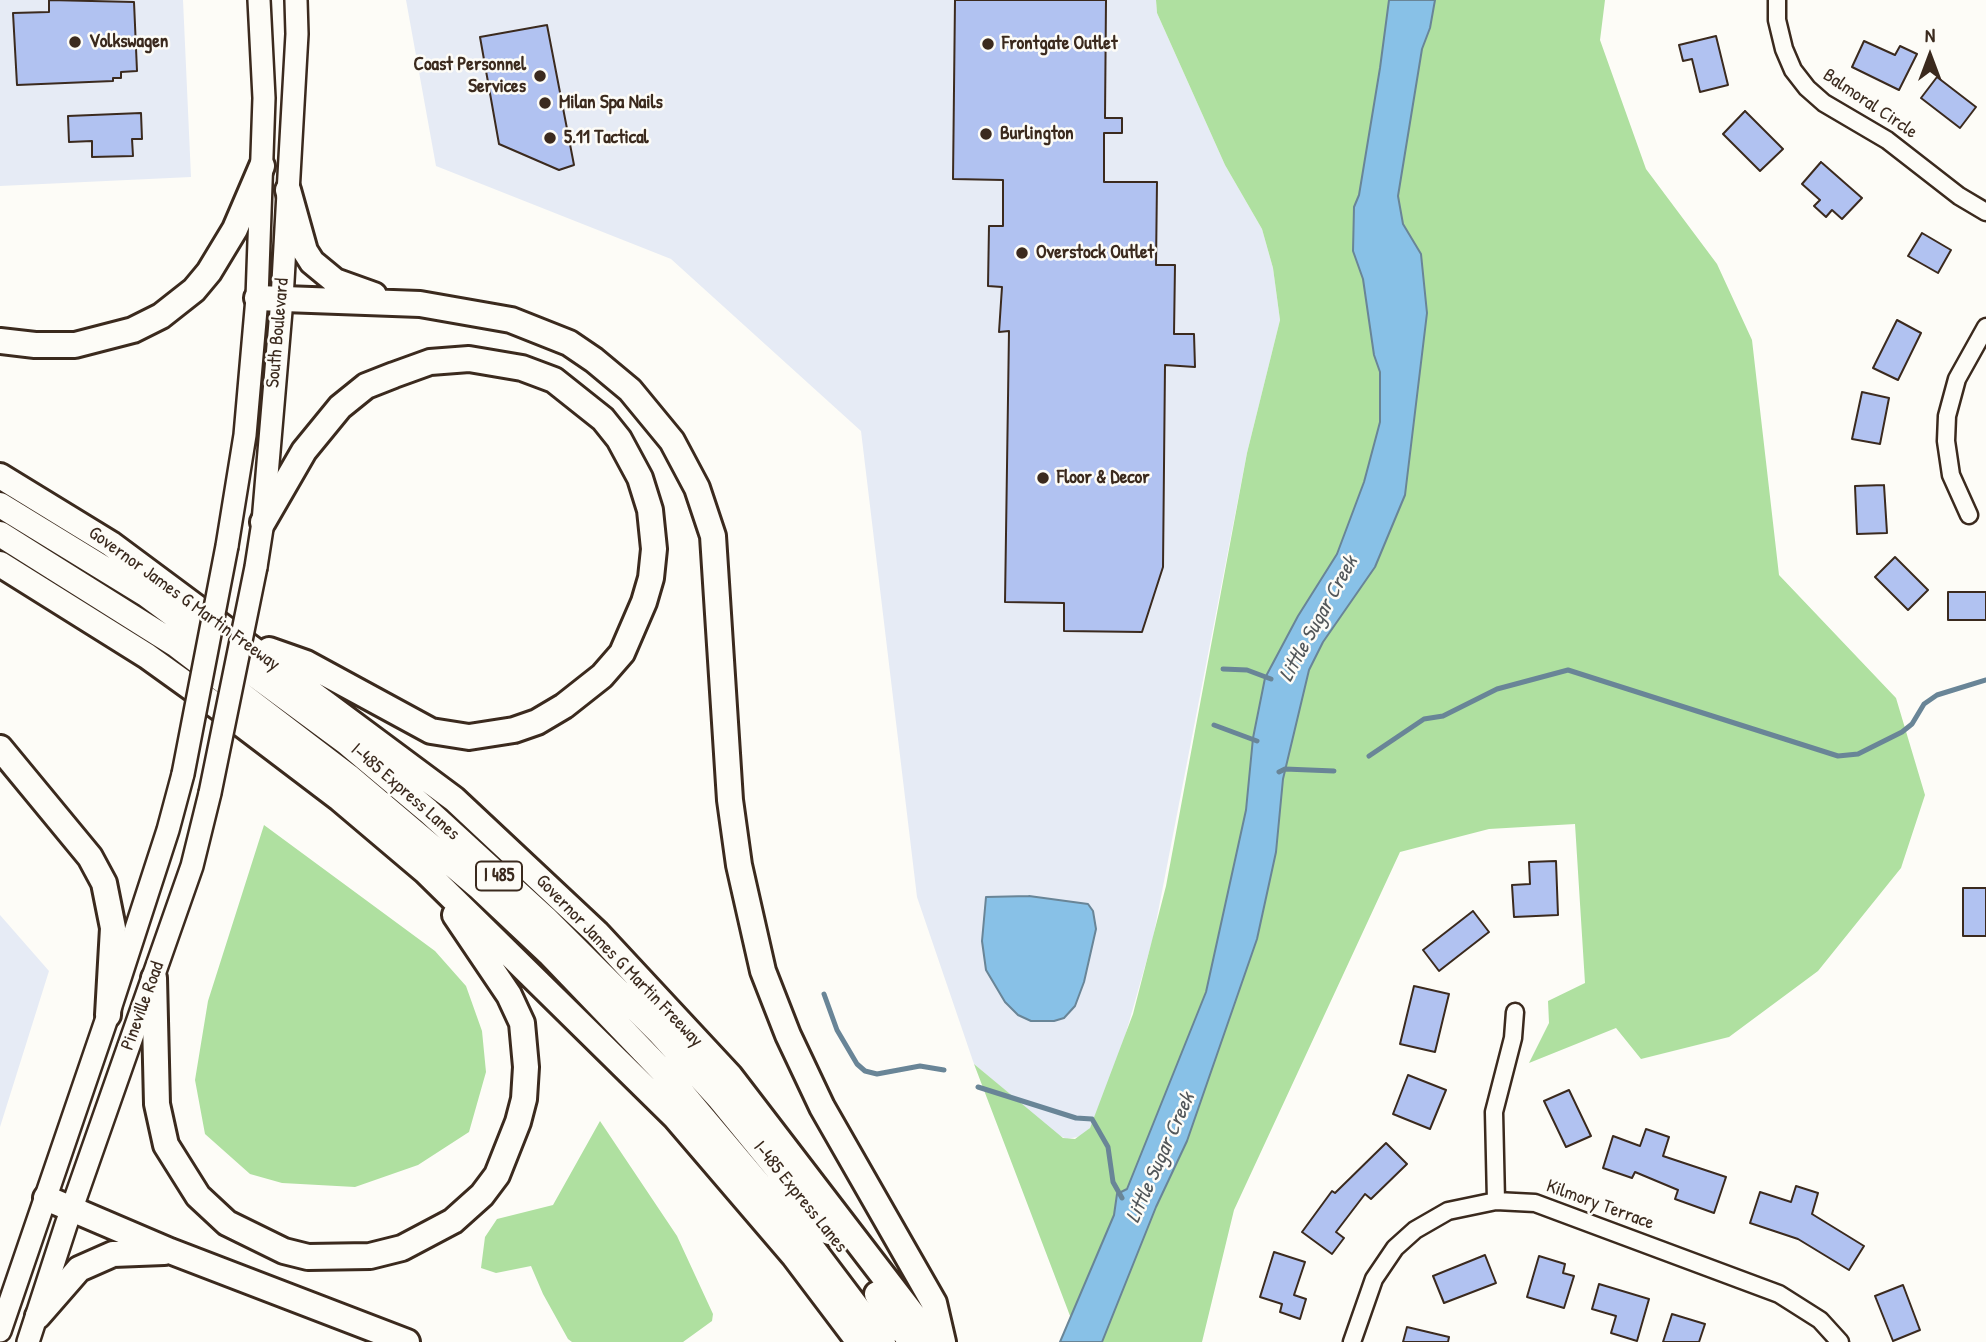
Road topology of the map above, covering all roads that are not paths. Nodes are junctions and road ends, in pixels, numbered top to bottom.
1 (259, 0) edge
2 (296, 0) edge
3 (1777, 0) edge
4 (262, 166) junction
5 (288, 190) junction
6 (1986, 212) edge
7 (269, 298) junction
8 (401, 304) junction
9 (1986, 327) edge
10 (0, 341) edge
11 (0, 476) edge
12 (0, 505) edge
13 (1969, 515) dead end
14 (263, 522) junction
15 (0, 534) edge
16 (0, 564) edge
17 (241, 653) junction
18 (205, 658) joint
19 (0, 748) edge
20 (425, 871) junction
21 (155, 978) junction
22 (1515, 1012) dead end
23 (108, 1015) junction
24 (46, 1198) junction
25 (1496, 1201) junction
26 (72, 1210) junction
27 (170, 1251) junction
28 (38, 1315) junction
29 (0, 1331) edge
30 (28, 1342) edge
31 (407, 1342) edge
32 (859, 1342) edge
33 (883, 1342) edge
34 (911, 1342) edge
35 (934, 1342) edge
36 (943, 1342) edge
37 (1352, 1342) edge
38 (1840, 1342) edge

1 - 4 main road, South Boulevard
2 - 5 main road, South Boulevard
3 - 6 street, Balmoral Circle
4 - 7 main road, South Boulevard
4 - 10 highway
5 - 7 main road, South Boulevard
5 - 8 highway
7 - 8 highway
7 - 14 main road, South Boulevard
7 - 18 main road, South Boulevard, bridge
8 - 36 highway
9 - 13 street
11 - 17 highway, Governor James G Martin Freeway / I 485
12 - 34 highway, I-485 Express Lanes / I 485
14 - 17 main road, South Boulevard, bridge
14 - 17 highway
15 - 33 highway, I-485 Express Lanes / I 485
16 - 20 highway, I 485
17 - 21 main road, Pineville Road, bridge
17 - 35 highway, Governor James G Martin Freeway / I 485
18 - 23 main road, Pineville Road, bridge
19 - 23 highway
20 - 21 highway
20 - 32 highway, I 485
21 - 26 main road, Pineville Road
22 - 25 street
23 - 24 main road, Pineville Road
24 - 26 highway
24 - 29 main road, Pineville Road
25 - 37 street, Kilmory Terrace
25 - 38 street, Kilmory Terrace
26 - 27 highway
26 - 28 main road, Pineville Road
27 - 28 highway
27 - 31 highway
28 - 30 main road, Pineville Road

